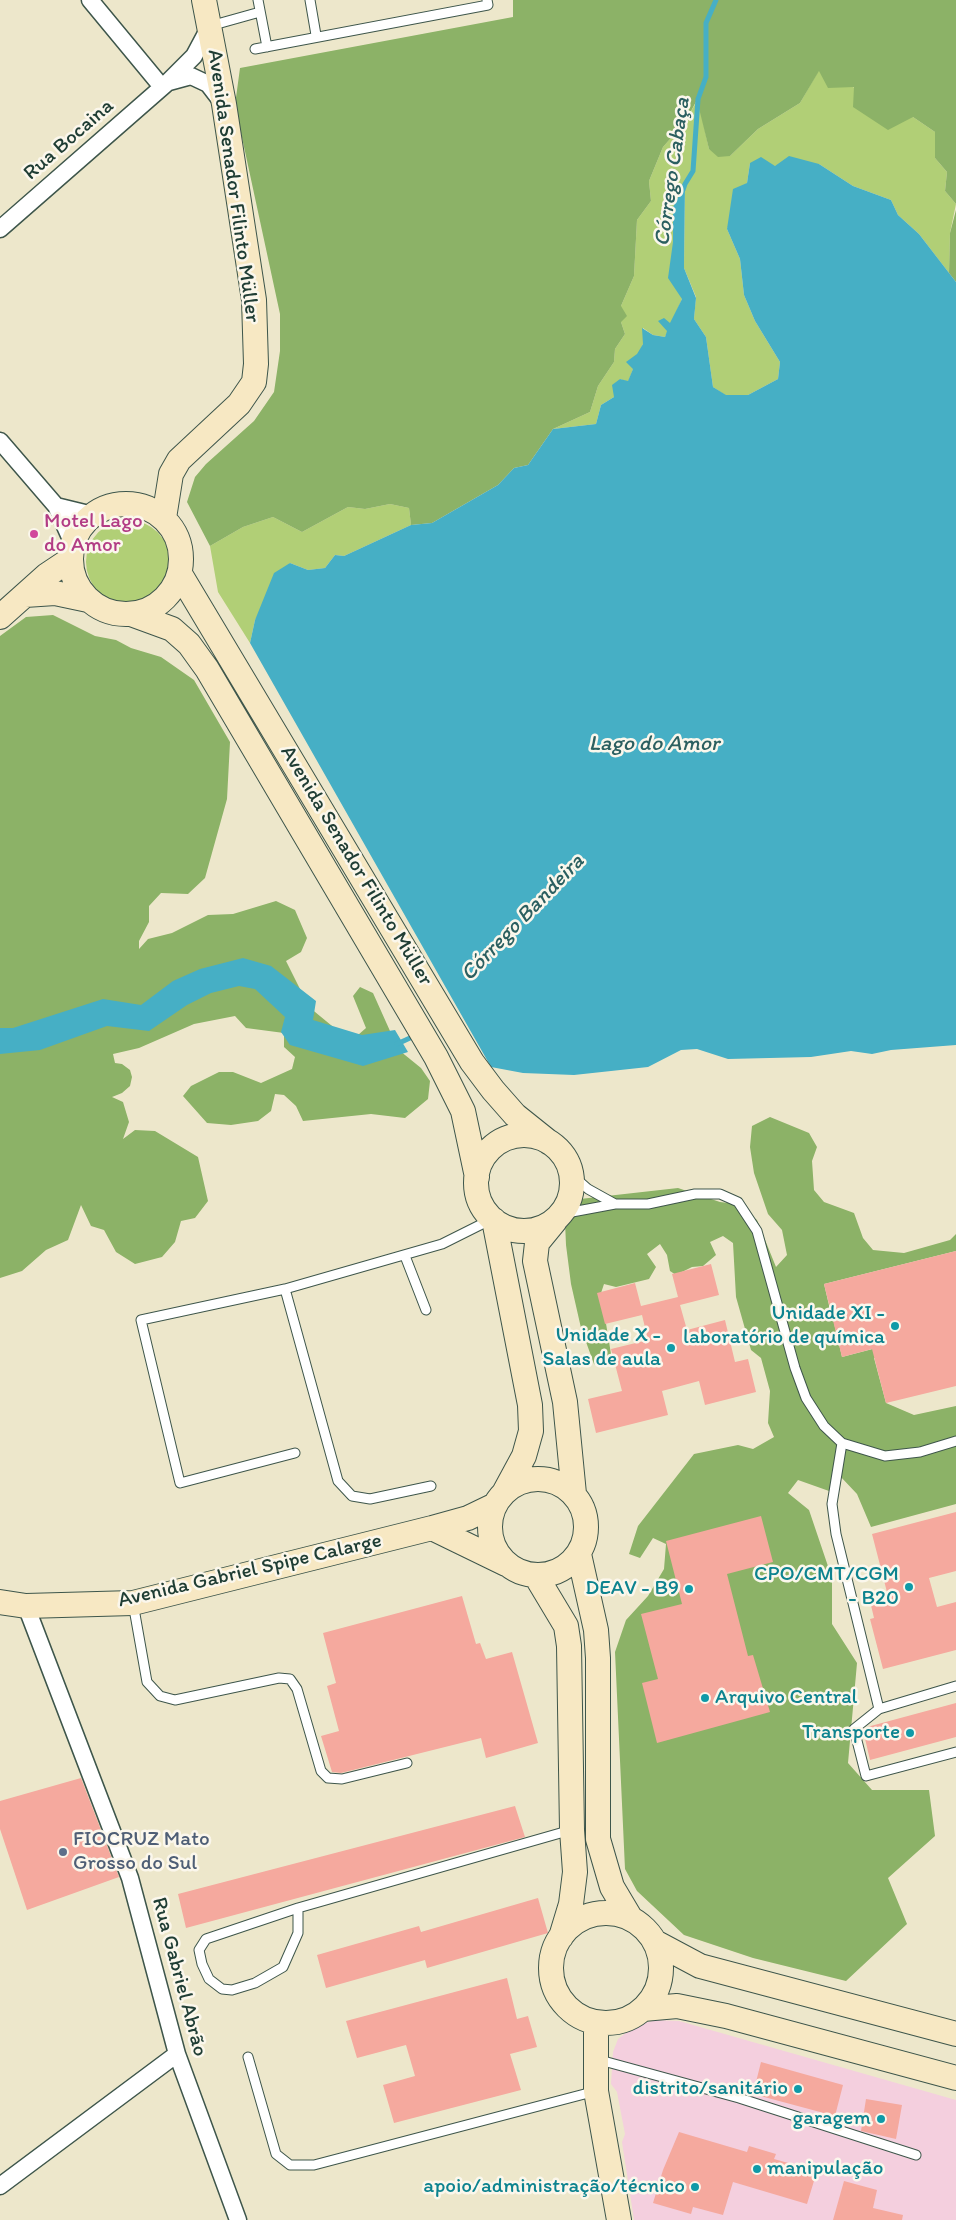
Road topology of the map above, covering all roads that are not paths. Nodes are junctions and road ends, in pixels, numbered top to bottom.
1 (90, 0) edge
2 (204, 0) edge
3 (258, 0) edge
4 (310, 0) edge
5 (487, 0) edge
6 (260, 12) junction
7 (210, 26) junction
8 (316, 35) junction
9 (267, 47) junction
10 (255, 48) dead end
11 (164, 85) junction
12 (224, 104) junction
13 (0, 229) edge
14 (0, 441) edge
15 (56, 506) junction
16 (93, 515) junction
17 (164, 518) junction
18 (72, 551) junction
19 (180, 574) junction
20 (25, 595) junction
21 (88, 600) junction
22 (131, 614) junction
23 (0, 617) edge
24 (550, 1143) junction
25 (572, 1174) junction
26 (477, 1177) junction
27 (615, 1204) junction
28 (559, 1216) junction
29 (493, 1220) junction
30 (405, 1256) junction
31 (286, 1289) junction
32 (426, 1310) dead end
33 (956, 1441) edge
34 (842, 1443) junction
35 (294, 1453) dead end
36 (431, 1486) dead end
37 (574, 1494) junction
38 (500, 1499) junction
39 (432, 1528) junction
40 (579, 1554) junction
41 (506, 1564) junction
42 (536, 1576) junction
43 (0, 1602) edge
44 (133, 1602) junction
45 (26, 1606) junction
46 (956, 1686) edge
47 (879, 1709) junction
48 (956, 1752) edge
49 (407, 1763) dead end
50 (572, 1830) junction
51 (298, 1908) junction
52 (631, 1919) junction
53 (561, 1937) junction
54 (656, 1942) junction
55 (643, 2009) junction
56 (596, 2022) junction
57 (956, 2034) edge
58 (177, 2054) junction
59 (248, 2057) dead end
60 (596, 2059) junction
61 (956, 2078) edge
62 (596, 2091) junction
63 (916, 2155) dead end
64 (0, 2186) edge
65 (230, 2217) edge
66 (619, 2220) edge

1 - 11 street
2 - 7 main road, Avenida Senador Filinto Müller
3 - 6 lane
4 - 8 lane
5 - 8 lane
6 - 7 lane
6 - 9 lane
7 - 11 street, Rua Bocaina
7 - 12 main road, Avenida Senador Filinto Müller
8 - 9 lane
9 - 10 lane
11 - 12 street
11 - 13 street, Rua Bocaina
12 - 17 main road, Avenida Senador Filinto Müller
14 - 15 street
15 - 16 street
15 - 18 street
16 - 17 main road
16 - 18 main road
17 - 19 main road
18 - 20 main road
18 - 21 main road
19 - 22 main road
19 - 24 main road, Avenida Senador Filinto Müller
20 - 21 main road
20 - 23 main road
21 - 22 main road
22 - 26 main road, Avenida Senador Filinto Müller
24 - 25 main road
24 - 26 main road
25 - 27 lane
25 - 28 main road
26 - 29 main road
27 - 28 lane
27 - 34 lane
28 - 29 main road
28 - 37 main road
29 - 30 lane
29 - 38 main road
30 - 31 lane
30 - 32 lane
31 - 35 lane
31 - 36 lane
33 - 34 lane
34 - 47 lane
37 - 38 main road
37 - 40 main road
38 - 39 main road, Avenida Gabriel Spipe Calarge
38 - 41 main road
39 - 41 main road
39 - 44 main road, Avenida Gabriel Spipe Calarge
40 - 42 main road
40 - 52 main road
41 - 42 main road
42 - 50 main road
43 - 45 main road, Avenida Gabriel Spipe Calarge
44 - 45 main road, Avenida Gabriel Spipe Calarge
44 - 49 lane
45 - 58 street, Rua Gabriel Abrão
46 - 47 lane
47 - 48 lane
50 - 51 lane
50 - 53 main road
51 - 51 lane
52 - 53 main road
52 - 54 main road
53 - 56 main road
54 - 55 main road
54 - 57 main road
55 - 56 main road
55 - 61 main road
56 - 60 main road
58 - 64 street
58 - 65 street, Rua Gabriel Abrão
59 - 62 lane
60 - 62 main road
60 - 63 lane
62 - 66 main road

